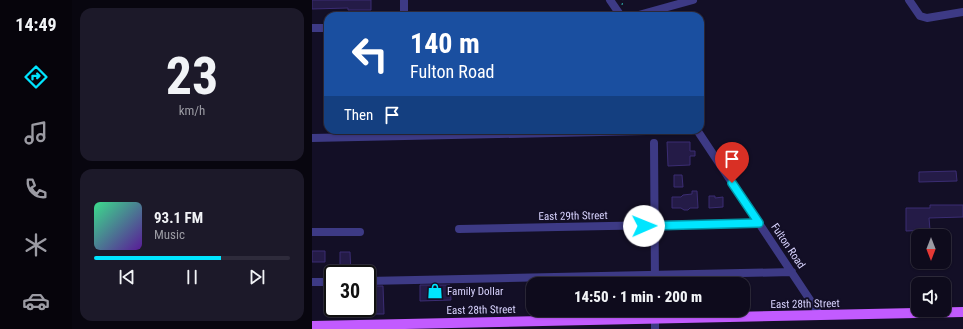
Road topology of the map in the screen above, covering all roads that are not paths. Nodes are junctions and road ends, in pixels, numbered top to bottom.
1 (404, 0) edge
2 (610, 0) edge
3 (693, 0) edge
4 (909, 0) edge
5 (404, 12) edge
6 (618, 12) edge
7 (650, 12) edge
8 (963, 12) edge
9 (312, 28) edge
10 (324, 28) edge
11 (388, 134) edge
12 (700, 134) edge
13 (312, 138) edge
14 (654, 143) dead end
15 (759, 223) junction
16 (654, 226) junction
17 (459, 229) dead end
18 (312, 232) edge
19 (360, 232) dead end
20 (792, 272) junction
21 (655, 275) junction
22 (376, 281) edge
23 (312, 282) edge
24 (324, 282) edge
25 (963, 312) edge
26 (820, 315) junction
27 (655, 319) edge
28 (312, 326) edge
29 (412, 326) edge

1 - 5 street
2 - 6 street
3 - 7 street
4 - 8 street
9 - 10 street
11 - 13 street
12 - 15 street, Fulton Road
14 - 16 street
15 - 16 street, East 29th Street
15 - 20 street, Fulton Road
16 - 17 street, East 29th Street
16 - 21 street
18 - 19 street
20 - 21 street
20 - 26 street, Fulton Road
21 - 22 street
23 - 24 street
25 - 26 main road, East 28th Street
26 - 27 main road, East 28th Street
27 - 29 main road, East 28th Street
28 - 29 main road, East 28th Street

